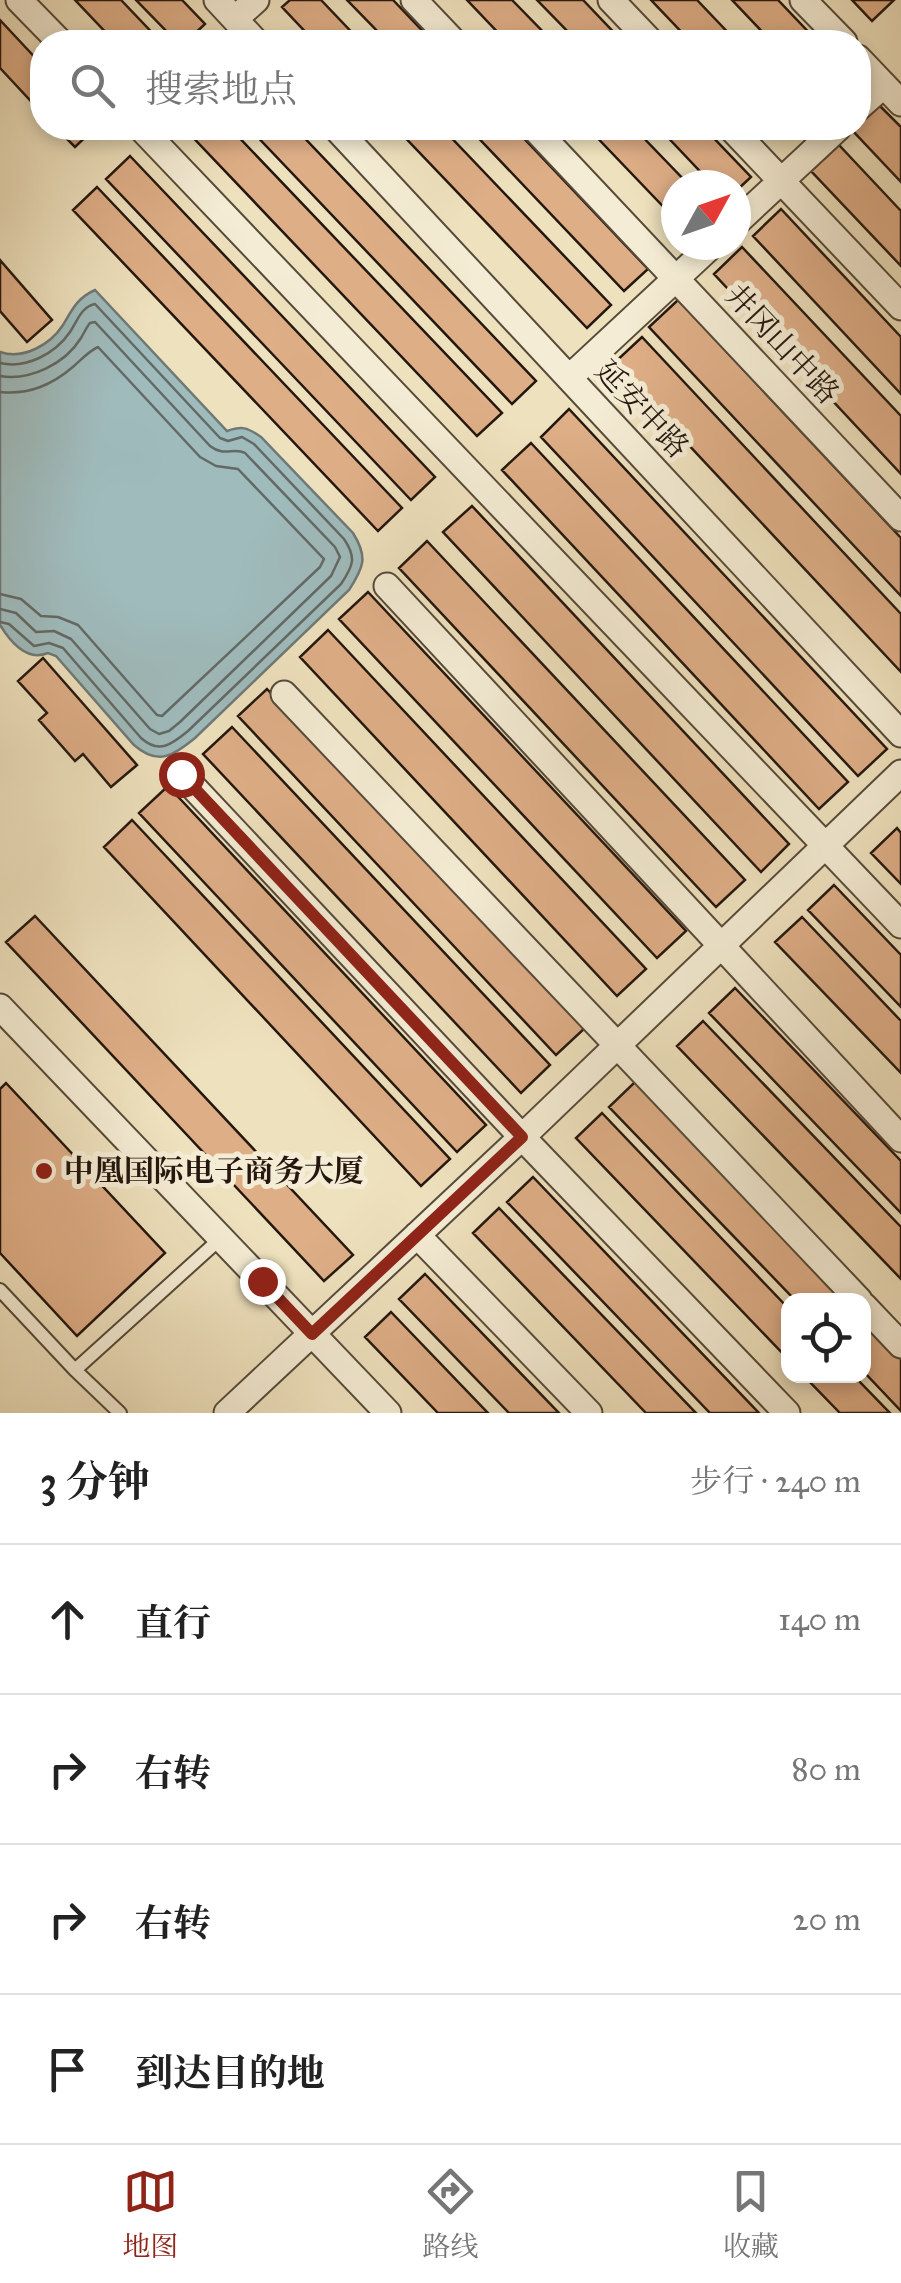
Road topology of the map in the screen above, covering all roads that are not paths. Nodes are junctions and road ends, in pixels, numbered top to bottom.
1 (19, 0) edge
2 (217, 0) edge
3 (256, 0) edge
4 (414, 0) edge
5 (611, 0) edge
6 (804, 0) edge
7 (235, 20) junction
8 (48, 30) edge
9 (245, 30) edge
10 (443, 30) edge
11 (640, 30) edge
12 (833, 30) edge
13 (871, 72) edge
14 (892, 94) edge
15 (152, 140) edge
16 (347, 140) edge
17 (545, 140) edge
18 (742, 140) edge
19 (825, 140) edge
20 (781, 181) junction
21 (751, 208) edge
22 (696, 260) edge
23 (676, 278) junction
24 (901, 307) edge
25 (569, 378) junction
26 (901, 518) edge
27 (387, 586) dead end
28 (284, 694) dead end
29 (901, 734) edge
30 (901, 773) edge
31 (181, 774) dead end
32 (826, 844) junction
33 (901, 925) edge
34 (720, 946) junction
35 (0, 1008) edge
36 (616, 1047) junction
37 (522, 1137) junction
38 (901, 1140) edge
39 (417, 1235) junction
40 (220, 1238) junction
41 (0, 1290) edge
42 (851, 1293) edge
43 (871, 1314) edge
44 (312, 1334) junction
45 (901, 1345) edge
46 (76, 1370) junction
47 (120, 1413) edge
48 (227, 1413) edge
49 (388, 1413) edge
50 (589, 1413) edge
51 (787, 1413) edge

1 - 8 street
2 - 7 street
3 - 7 street
4 - 10 street
5 - 11 street
6 - 12 street
7 - 9 street
13 - 14 street
15 - 32 street
16 - 25 street, 延安中路
17 - 23 street, 井冈山中路
18 - 20 street
19 - 20 street
20 - 21 street
20 - 24 street
22 - 23 street
23 - 25 street
23 - 26 street, 井冈山中路
25 - 29 street, 延安中路
27 - 34 street
28 - 36 street
30 - 32 street
31 - 37 street
32 - 33 street
32 - 34 street
34 - 36 street
34 - 38 street
35 - 40 street
36 - 37 street
36 - 42 street
37 - 39 street
37 - 51 street
39 - 44 street
39 - 50 street
40 - 44 street
40 - 46 lane
41 - 46 lane
43 - 45 street
44 - 48 street
44 - 49 street
46 - 47 lane

